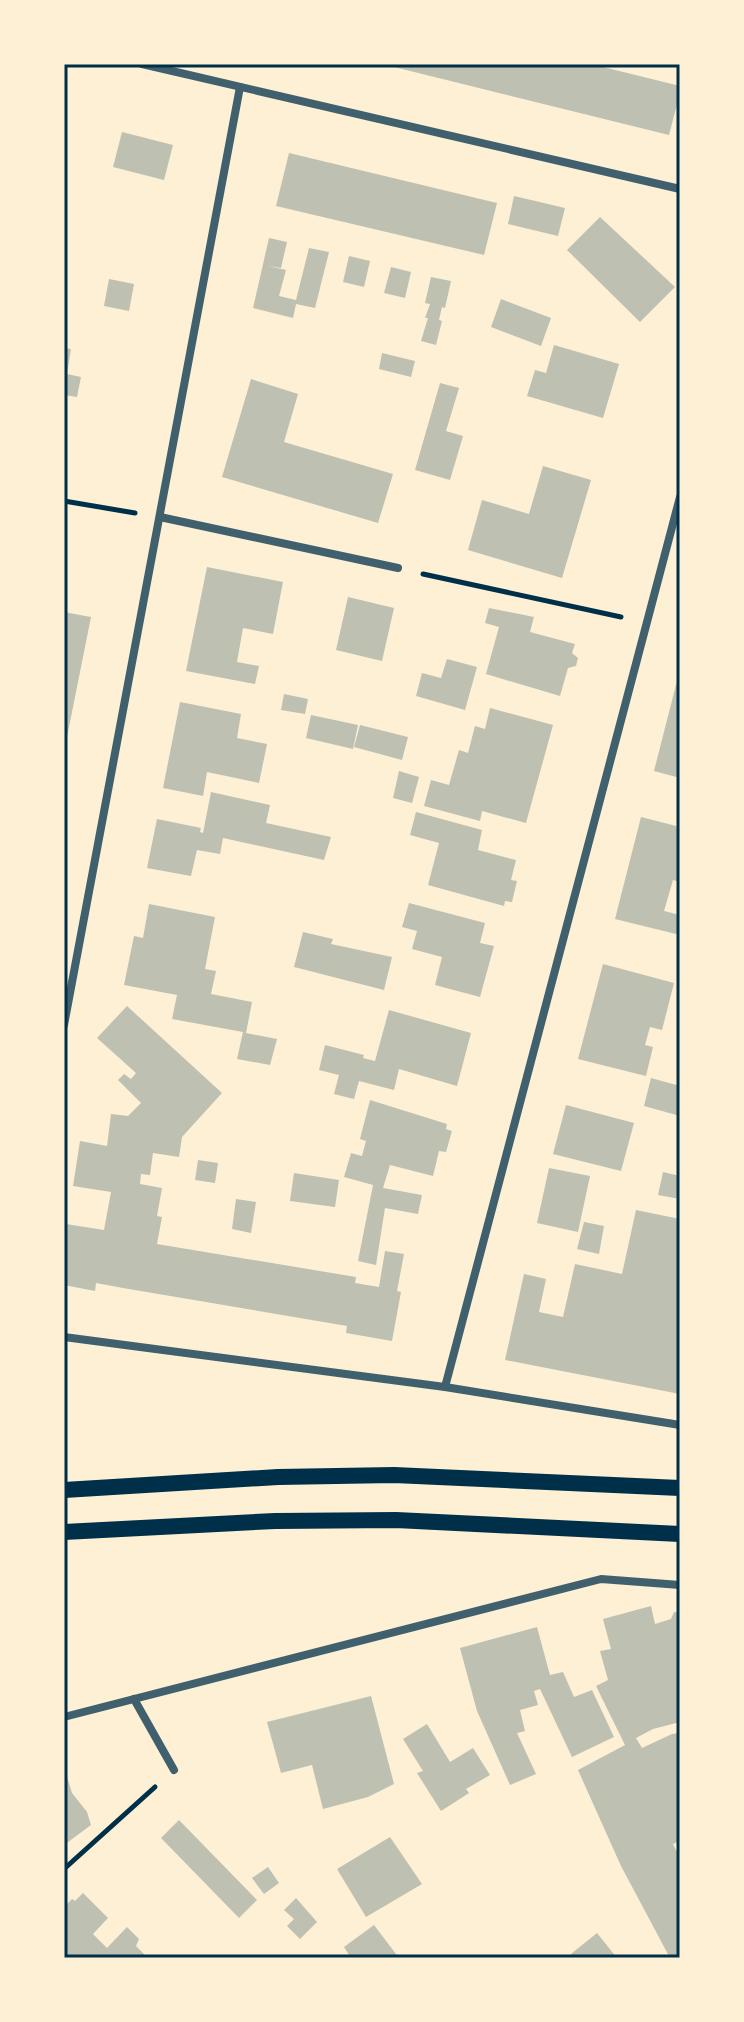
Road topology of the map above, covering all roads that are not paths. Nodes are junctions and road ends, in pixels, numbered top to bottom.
1 (142, 64) edge
2 (240, 87) junction
3 (680, 189) edge
4 (680, 497) edge
5 (160, 517) junction
6 (398, 568) road end
7 (64, 1025) edge
8 (64, 1337) edge
9 (445, 1387) junction
10 (680, 1425) edge
11 (680, 1488) edge
12 (64, 1490) edge
13 (64, 1532) edge
14 (680, 1534) edge
15 (680, 1585) edge
16 (134, 1699) junction
17 (64, 1717) edge
18 (174, 1770) road end

1 - 2 street
2 - 3 street
2 - 5 street
4 - 9 street
5 - 6 street
5 - 7 street
8 - 9 street
9 - 10 street
11 - 12 main road
13 - 14 main road
15 - 16 street
16 - 17 street
16 - 18 street

